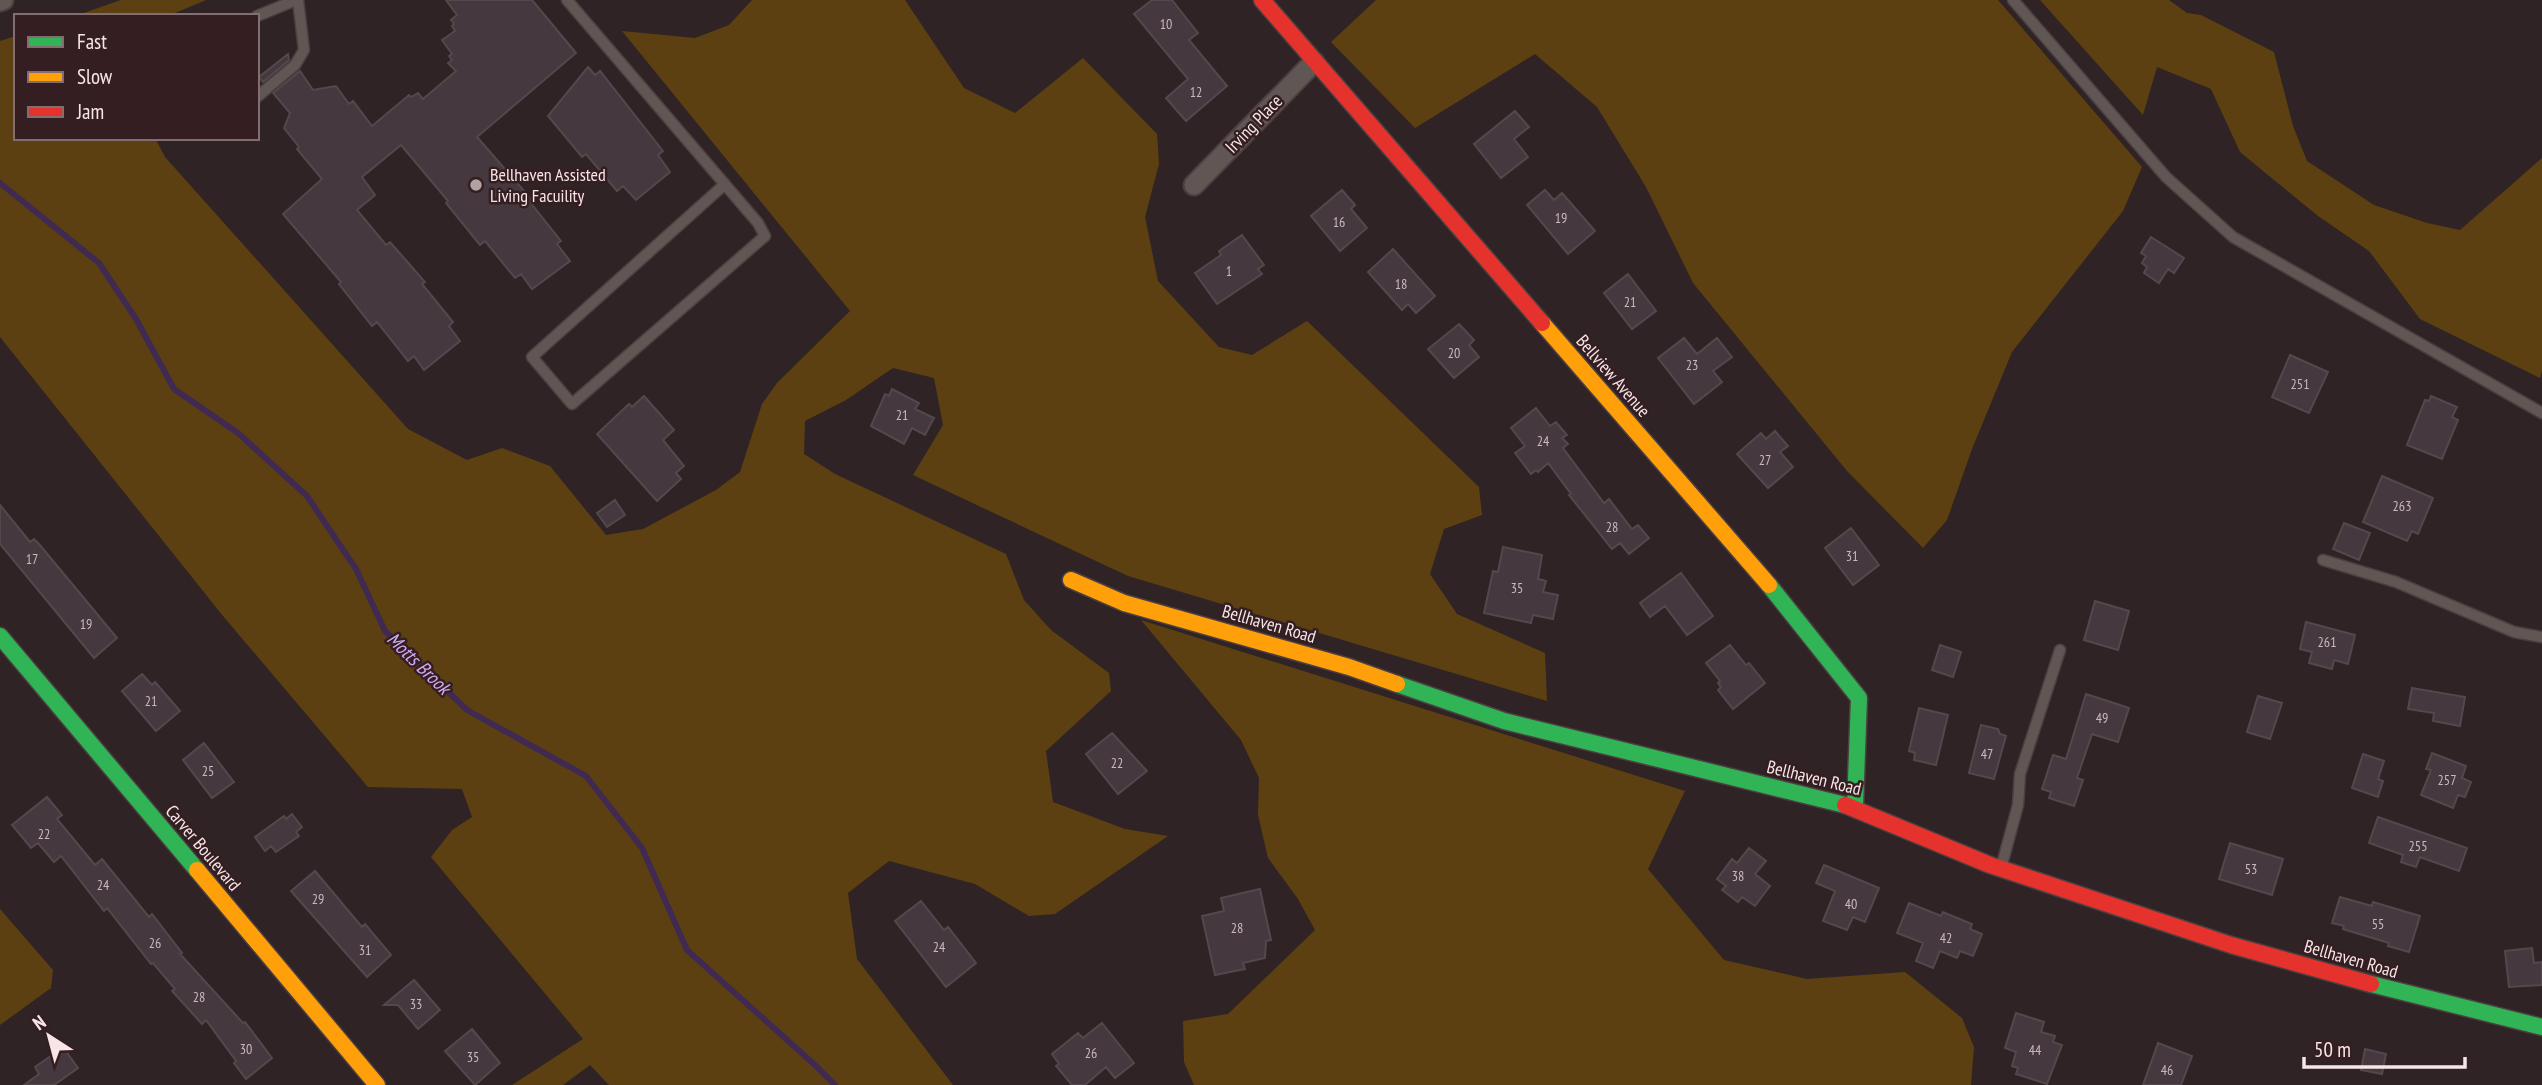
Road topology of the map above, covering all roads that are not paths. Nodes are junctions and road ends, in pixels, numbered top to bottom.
1 (297, 0) edge
2 (568, 0) edge
3 (1262, 0) edge
4 (2013, 0) edge
5 (259, 15) edge
6 (1314, 62) junction
7 (259, 95) edge
8 (725, 184) junction
9 (1194, 185) dead end
10 (2542, 413) edge
11 (2323, 560) dead end
12 (1071, 580) dead end
13 (0, 636) edge
14 (2542, 636) edge
15 (2060, 650) dead end
16 (1855, 807) junction
17 (2001, 869) junction
18 (2542, 1027) edge
19 (377, 1085) edge

1 - 5 lane
1 - 7 lane
2 - 8 lane
3 - 6 street, Bellview Avenue
4 - 10 lane
6 - 9 street, Irving Place
6 - 16 street, Bellview Avenue
8 - 8 lane
11 - 14 lane
12 - 16 street, Bellhaven Road
13 - 19 street, Carver Boulevard
15 - 17 lane
16 - 17 street, Bellhaven Road
17 - 18 street, Bellhaven Road

